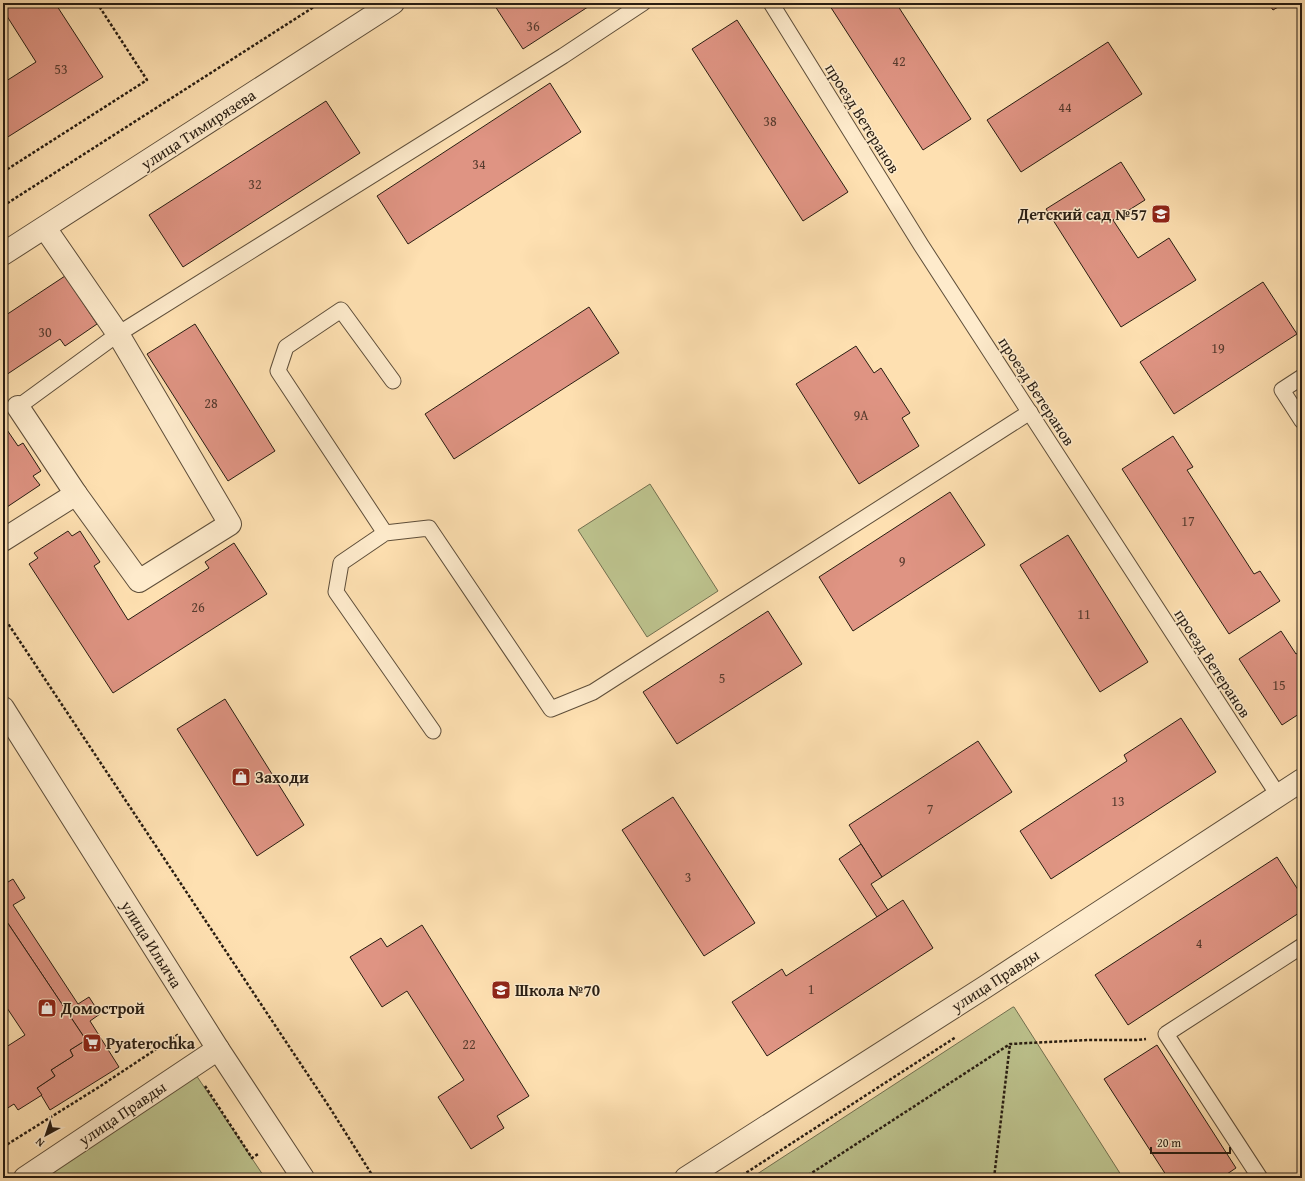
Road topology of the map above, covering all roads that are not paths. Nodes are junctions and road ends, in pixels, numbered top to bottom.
1 (393, 3) edge
2 (643, 3) edge
3 (771, 3) edge
4 (45, 228) junction
5 (3, 254) edge
6 (118, 334) junction
7 (1302, 377) edge
8 (393, 381) dead end
9 (18, 407) joint
10 (1030, 412) junction
11 (1302, 421) edge
12 (76, 494) junction
13 (385, 533) junction
14 (3, 540) edge
15 (3, 708) edge
16 (433, 731) dead end
17 (1302, 780) edge
18 (1278, 795) junction
19 (1302, 946) edge
20 (218, 1049) junction
21 (25, 1178) edge
22 (303, 1178) edge
23 (686, 1178) edge
24 (1260, 1178) edge

1 - 4 street, улица Тимирязева
2 - 6 lane
3 - 10 lane, проезд Ветеранов
4 - 5 street, улица Тимирязева
4 - 6 street
6 - 9 lane
6 - 12 street
7 - 11 lane
8 - 13 lane
9 - 12 street
10 - 13 lane
10 - 18 lane, проезд Ветеранов
12 - 14 street
13 - 16 lane
15 - 20 street, улица Ильича
17 - 18 street, улица Правды
18 - 23 street, улица Правды
19 - 24 lane
20 - 21 street, улица Правды
20 - 22 street, улица Ильича

